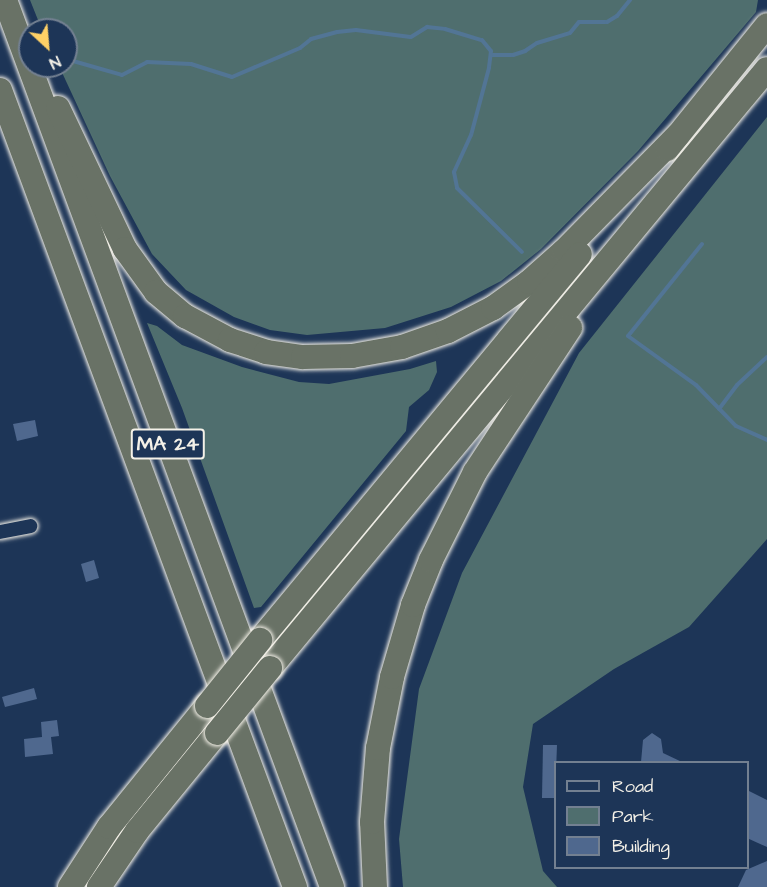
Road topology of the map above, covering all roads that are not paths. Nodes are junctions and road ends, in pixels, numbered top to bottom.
1 (7, 0) edge
2 (18, 22) edge
3 (767, 25) edge
4 (767, 69) edge
5 (45, 78) edge
6 (0, 90) edge
7 (677, 136) junction
8 (649, 212) junction
9 (30, 526) dead end
10 (0, 532) edge
11 (70, 887) edge
12 (99, 887) edge
13 (294, 887) edge
14 (332, 887) edge
15 (375, 887) edge

1 - 2 highway
1 - 14 highway, MA 24
3 - 7 highway
4 - 8 highway
5 - 7 highway
6 - 13 highway, MA 24
7 - 11 highway, bridge
8 - 12 highway, bridge
8 - 15 highway
9 - 10 street

